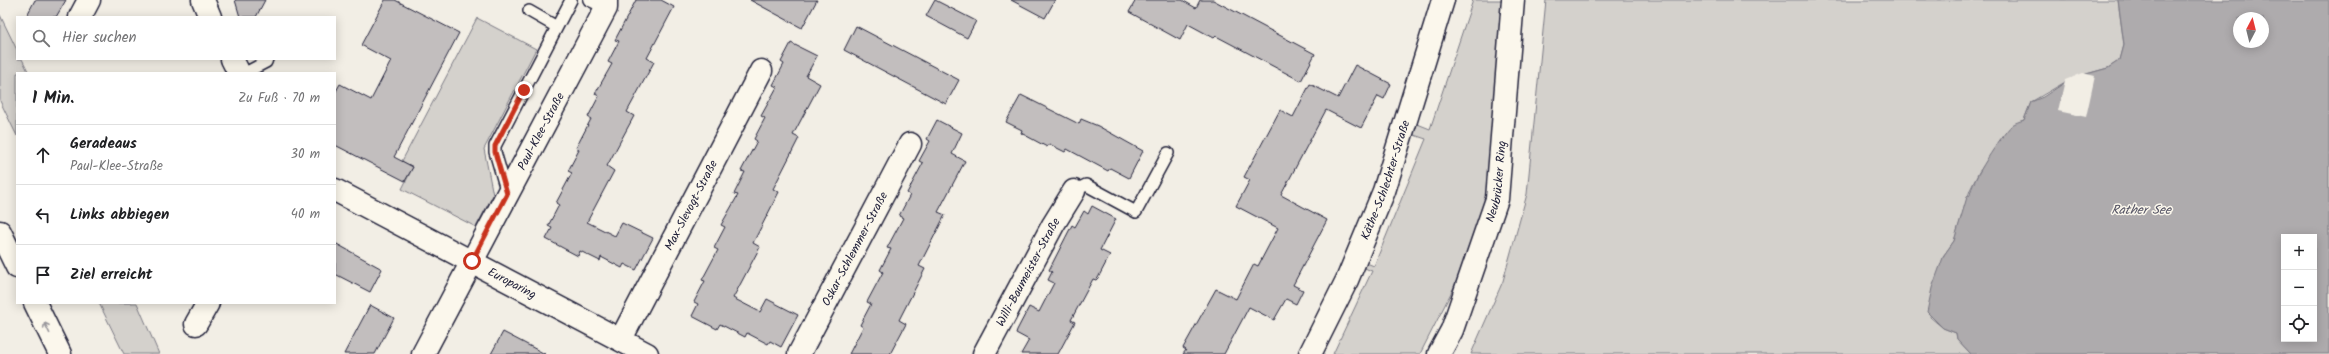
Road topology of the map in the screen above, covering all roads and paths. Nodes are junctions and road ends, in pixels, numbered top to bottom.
1 (89, 0) edge
2 (203, 0) edge
3 (571, 0) edge
4 (1443, 0) edge
5 (1513, 0) edge
6 (600, 3) edge
7 (529, 11) dead end
8 (81, 16) edge
9 (210, 16) edge
10 (557, 27) junction
11 (232, 60) edge
12 (267, 60) edge
13 (761, 71) dead end
14 (238, 72) edge
15 (247, 72) edge
16 (910, 144) dead end
17 (1168, 153) dead end
18 (336, 191) edge
19 (1074, 191) joint
20 (507, 194) junction
21 (0, 232) edge
22 (472, 261) junction
23 (16, 265) edge
24 (35, 304) edge
25 (207, 304) edge
26 (196, 324) dead end
27 (621, 339) junction
28 (60, 354) edge
29 (423, 354) edge
30 (647, 354) edge
31 (799, 354) edge
32 (984, 354) edge
33 (1310, 354) edge
34 (1439, 354) edge

1 - 8 main road
2 - 9 main road
3 - 10 lane
4 - 33 main road, Käthe-Schlechter-Straße
5 - 34 main road, Neubrücker Ring
6 - 20 main road, Paul-Klee-Straße
7 - 10 lane
10 - 20 lane
11 - 14 main road
12 - 15 lane
13 - 27 main road, Max-Slevogt-Straße
16 - 31 main road, Oskar-Schlemmer-Straße
17 - 19 lane
18 - 22 main road, Europaring
19 - 32 main road, Willi-Baumeister-Straße
20 - 22 main road, Paul-Klee-Straße
21 - 23 main road
22 - 27 main road, Europaring
22 - 29 main road, Paul-Klee-Straße
28 -> 24 main road
25 - 26 main road
27 - 30 main road, Europaring

